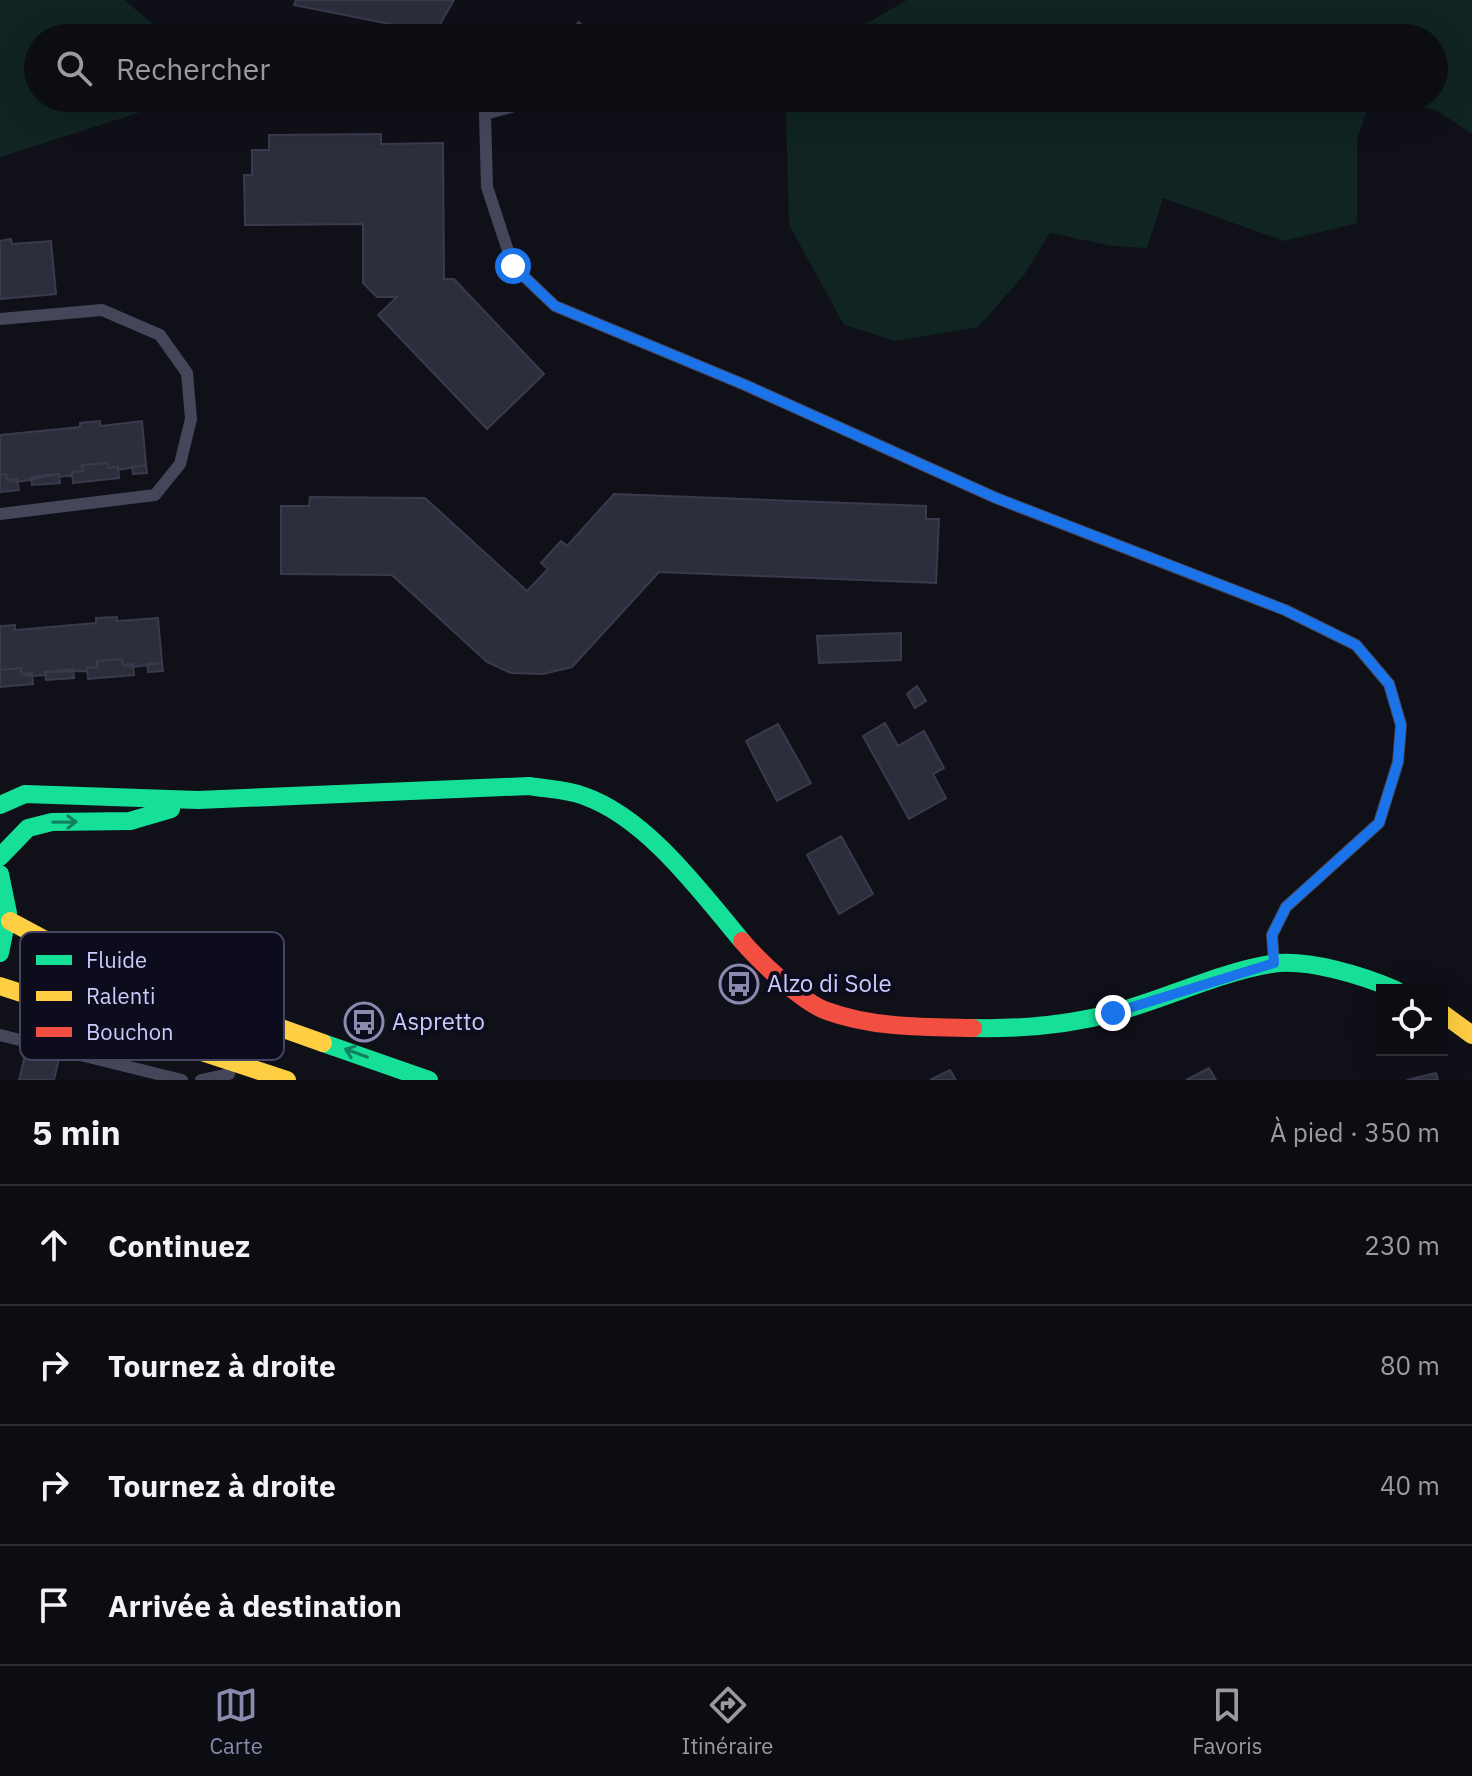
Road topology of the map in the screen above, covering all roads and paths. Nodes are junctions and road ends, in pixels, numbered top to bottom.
1 (492, 112) edge
2 (0, 319) edge
3 (0, 514) edge
4 (198, 800) junction
5 (0, 805) edge
6 (0, 857) edge
7 (0, 874) edge
8 (10, 921) junction
9 (30, 932) edge
10 (0, 953) edge
11 (1274, 963) junction
12 (1382, 984) edge
13 (0, 986) edge
14 (20, 993) edge
15 (1448, 1017) edge
16 (284, 1029) edge
17 (0, 1035) edge
18 (1472, 1035) edge
19 (20, 1040) edge
20 (101, 1060) edge
21 (221, 1060) edge
22 (248, 1069) junction
23 (182, 1080) edge
24 (201, 1080) edge
25 (287, 1080) edge
26 (429, 1080) edge

1 - 11 lane
2 - 3 lane
4 - 5 main road
6 -> 4 main road
4 - 11 main road
7 - 8 main road
9 -> 8 main road
8 - 10 main road
11 - 12 main road
13 - 14 main road
15 - 18 main road
26 -> 16 main road
17 - 19 lane
20 - 23 lane
21 - 22 main road
22 - 24 lane
22 - 25 main road

